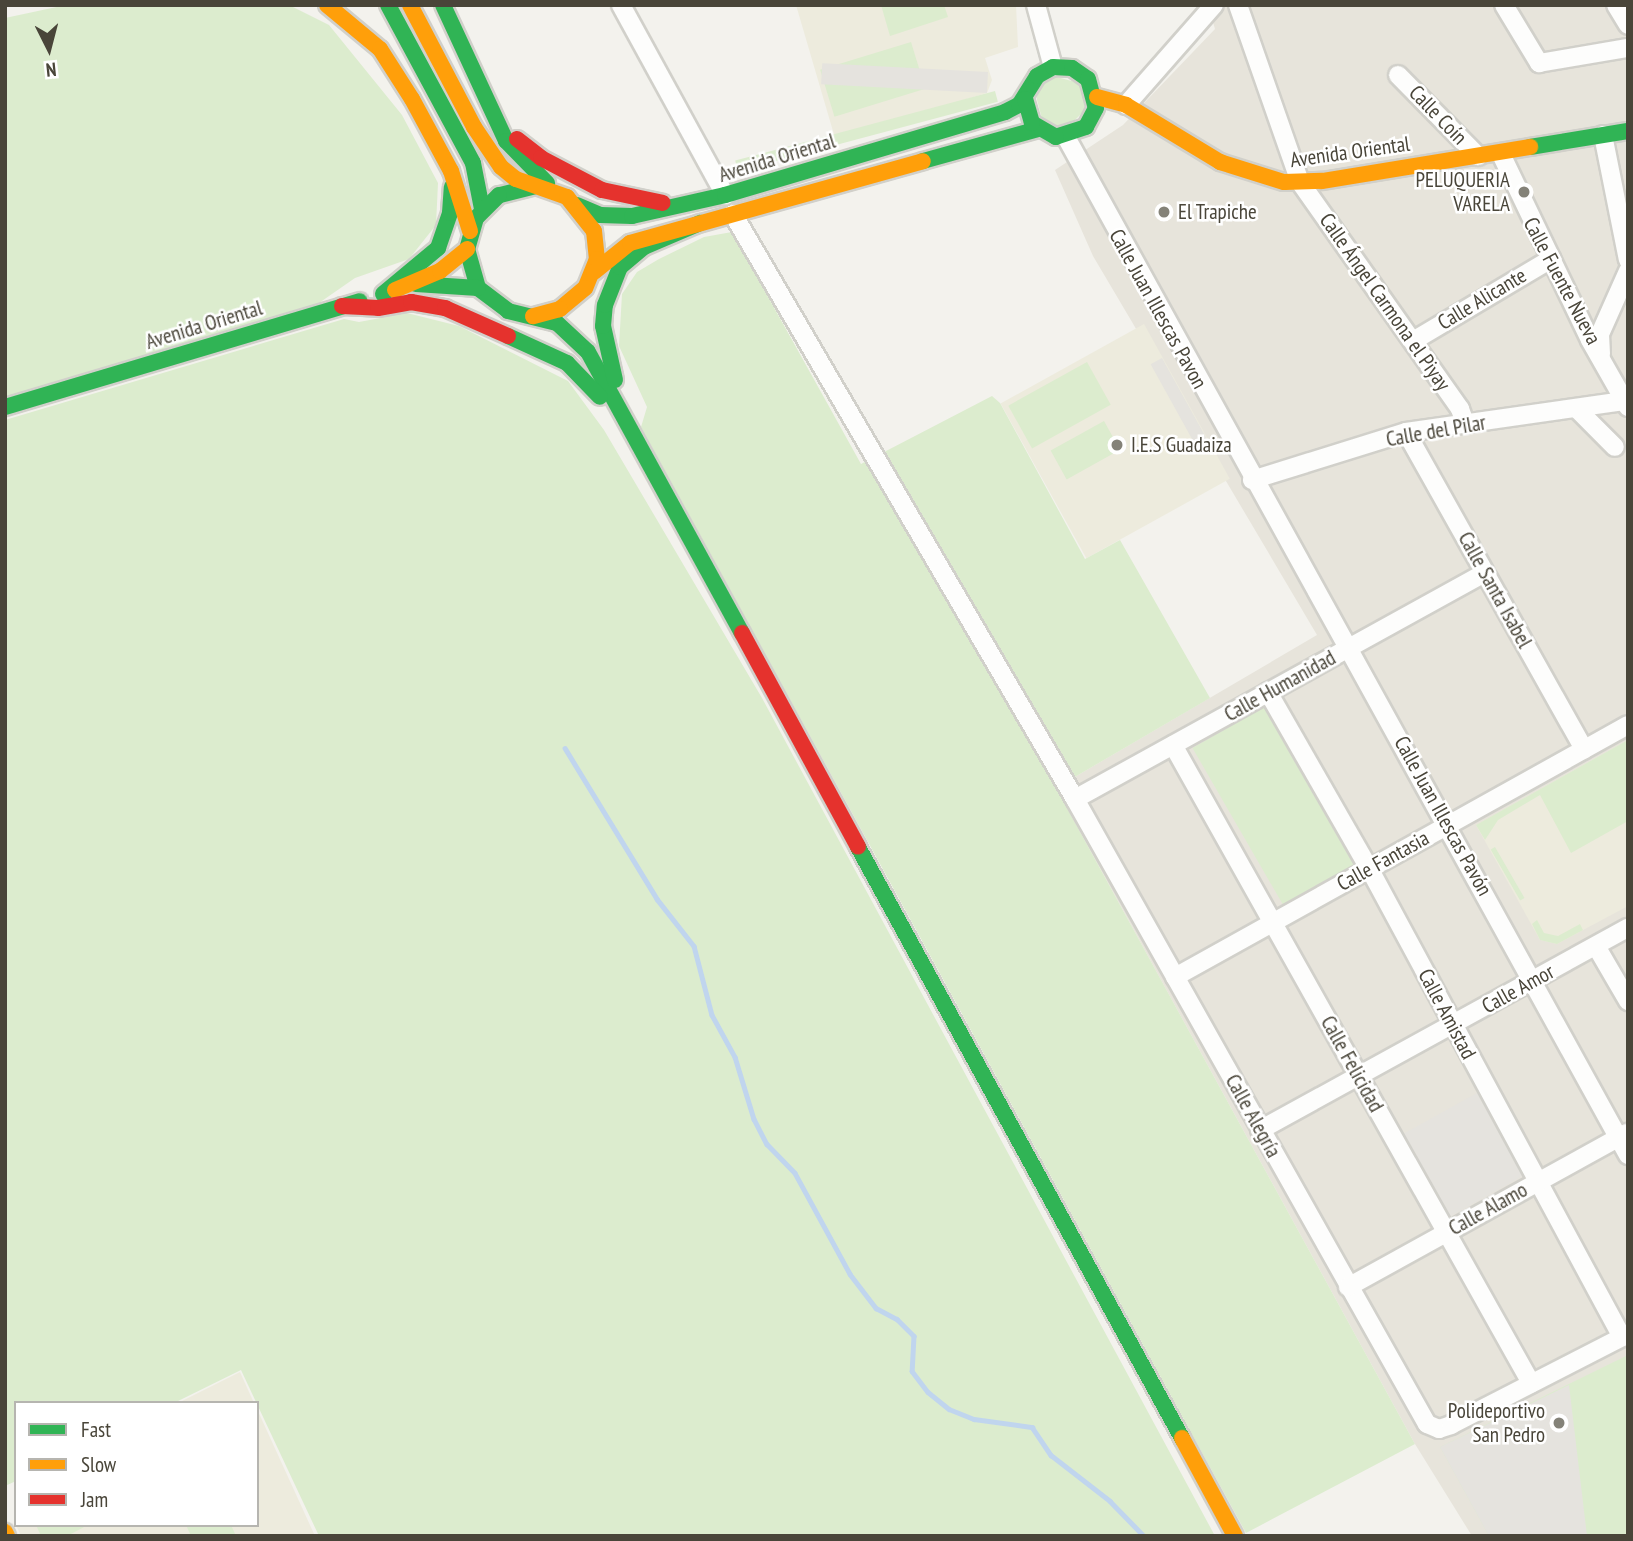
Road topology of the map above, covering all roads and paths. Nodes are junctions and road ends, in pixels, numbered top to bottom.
1 (327, 5) edge
2 (388, 5) edge
3 (410, 5) edge
4 (443, 5) edge
5 (621, 5) edge
6 (1036, 5) edge
7 (1214, 5) edge
8 (1238, 5) edge
9 (1504, 5) edge
10 (1628, 48) edge
11 (1053, 67) junction
12 (1398, 75) dead end
13 (482, 95) junction
14 (1097, 97) junction
15 (1025, 99) junction
16 (1126, 105) junction
17 (1038, 129) junction
18 (1628, 131) edge
19 (1603, 135) junction
20 (1066, 137) junction
21 (1501, 153) junction
22 (1478, 156) junction
23 (451, 172) junction
24 (1300, 182) junction
25 (536, 187) junction
26 (556, 191) junction
27 (725, 195) junction
28 (577, 205) junction
29 (681, 206) junction
30 (482, 209) junction
31 (733, 214) junction
32 (700, 223) junction
33 (470, 231) junction
34 (467, 249) junction
35 (1551, 259) junction
36 (1628, 260) edge
37 (1628, 271) edge
38 (594, 272) junction
39 (416, 284) junction
40 (478, 288) junction
41 (585, 288) junction
42 (383, 294) junction
43 (342, 306) junction
44 (531, 316) junction
45 (1413, 341) junction
46 (588, 352) junction
47 (1601, 354) junction
48 (1626, 404) edge
49 (5, 407) edge
50 (1578, 410) junction
51 (624, 418) junction
52 (1465, 423) junction
53 (1406, 432) junction
54 (1615, 447) dead end
55 (1252, 480) junction
56 (1485, 573) junction
57 (1350, 647) junction
58 (1268, 692) junction
59 (1628, 726) edge
60 (1173, 745) junction
61 (1584, 749) junction
62 (1075, 799) junction
63 (1448, 825) junction
64 (1369, 868) junction
65 (1275, 921) junction
66 (1628, 928) edge
67 (1596, 946) junction
68 (1175, 977) junction
69 (1532, 981) junction
70 (1628, 1001) edge
71 (1453, 1025) junction
72 (1359, 1076) junction
73 (1260, 1130) junction
74 (1623, 1135) edge
75 (1628, 1155) edge
76 (1538, 1181) junction
77 (1445, 1233) junction
78 (1348, 1287) junction
79 (1625, 1336) edge
80 (1531, 1383) junction
81 (1235, 1536) edge

1 - 23 main road
2 - 30 main road
3 - 25 main road
4 - 13 main road
5 - 27 street
6 - 11 street
7 - 16 street
8 - 24 street, Calle Ángel Carmona el Piyay
9 - 10 street
11 - 14 main road
11 - 15 main road, Avenida Oriental
12 - 22 street, Calle Coín
13 - 26 main road
13 - 29 main road
14 - 16 main road, Avenida Oriental
14 - 20 main road
15 - 17 main road
15 - 27 main road, Avenida Oriental
16 - 24 main road, Avenida Oriental
17 - 20 main road
17 - 31 main road
18 - 19 main road, Avenida Oriental
19 - 21 main road, Avenida Oriental
19 - 36 street
20 - 55 street, Calle Juan Illescas Pavon
21 - 22 main road, Avenida Oriental
21 - 35 street, Calle Fuente Nueva
22 - 24 main road, Avenida Oriental
23 - 33 main road
23 - 42 main road
24 - 45 street, Calle Ángel Carmona el Piyay
25 - 26 main road
25 - 30 main road
26 - 28 main road
27 - 29 main road, Avenida Oriental
28 - 29 main road, Avenida Oriental
28 - 38 main road
30 - 33 main road
31 - 32 main road
31 - 62 street, Calle Alegría
32 - 38 main road
32 - 51 main road
33 - 34 main road
34 - 39 main road, Avenida Oriental
34 - 40 main road
35 - 45 street, Calle Alicante
35 - 47 street, Calle Fuente Nueva
37 - 47 street
38 - 41 main road
39 - 40 main road, Avenida Oriental
39 - 42 main road, Avenida Oriental
40 - 44 main road
41 - 44 main road
41 - 46 main road
42 - 43 main road, Avenida Oriental
43 - 49 main road, Avenida Oriental
43 - 51 main road
44 - 46 main road
45 - 52 street, Calle Ángel Carmona el Piyay
46 - 51 main road
47 - 48 street, Calle Fuente Nueva
48 - 50 street, Calle del Pilar
50 - 52 street, Calle del Pilar
50 - 54 street
51 - 81 main road
52 - 53 street, Calle del Pilar
53 - 55 street, Calle del Pilar
53 - 56 street, Calle Santa Isabel
55 - 57 street, Calle Juan Illescas Pavón
56 - 57 street, Calle Humanidad
56 - 61 street, Calle Santa Isabel
57 - 58 street, Calle Humanidad
57 - 63 street, Calle Juan Illescas Pavón
58 - 60 street, Calle Humanidad
58 - 64 street, Calle Amistad
59 - 61 street, Calle Fantasia
60 - 62 street, Calle Humanidad
60 - 65 street, Calle Felicidad
61 - 63 street, Calle Fantasia
62 - 68 street, Calle Alegría
63 - 64 street, Calle Fantasia
63 - 69 street, Calle Juan Illescas Pavón
64 - 65 street, Calle Fantasia
64 - 71 street, Calle Amistad
65 - 68 street, Calle Fantasia
65 - 72 street, Calle Felicidad
66 - 67 street, Calle Amor
67 - 69 street, Calle Amor
67 - 70 street
68 - 73 street, Calle Alegría
69 - 71 street, Calle Amor
69 - 74 street, Calle Juan Illescas Pavón
71 - 72 street, Calle Amor
71 - 76 street, Calle Amistad
72 - 73 street, Calle Amor
72 - 77 street, Calle Felicidad
73 - 78 street, Calle Alegría
74 - 75 street, Calle Juan Illescas Pavón
74 - 76 street, Calle Alamo
76 - 77 street, Calle Alamo
76 - 79 street, Calle Amistad
77 - 78 street, Calle Alamo
77 - 80 street, Calle Felicidad
78 - 80 street, Calle Alegría
79 - 80 street

